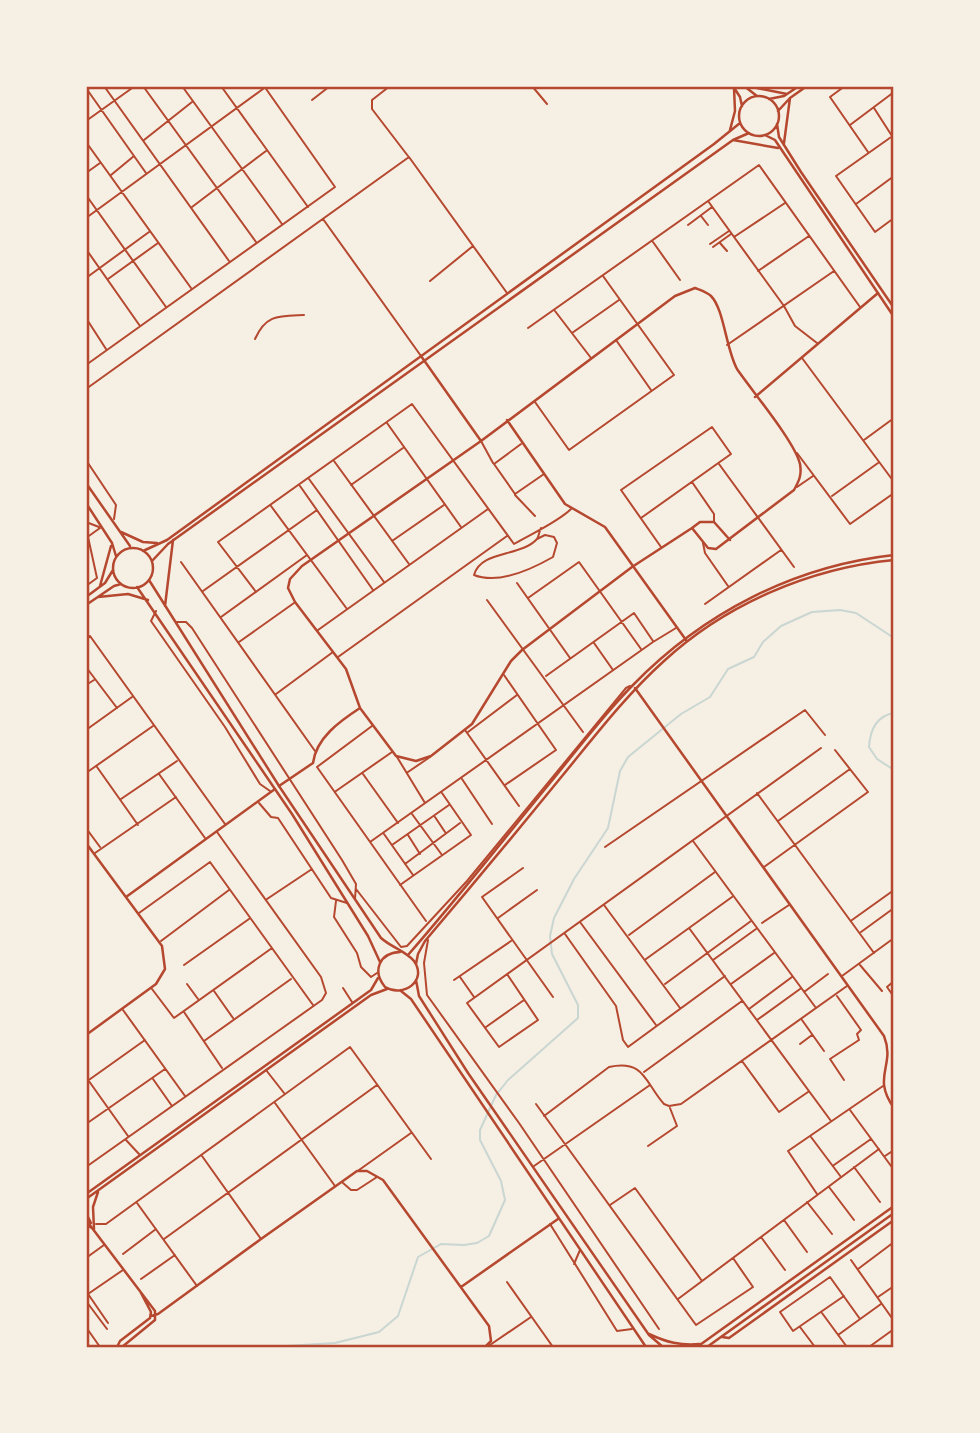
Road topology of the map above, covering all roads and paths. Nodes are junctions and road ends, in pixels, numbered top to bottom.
1 (104, 86) edge
2 (135, 86) edge
3 (144, 86) edge
4 (182, 86) edge
5 (222, 86) edge
6 (330, 86) edge
7 (390, 86) edge
8 (533, 86) edge
9 (745, 86) edge
10 (799, 86) edge
11 (807, 86) edge
12 (845, 86) edge
13 (264, 87) edge
14 (734, 87) edge
15 (86, 88) edge
16 (894, 92) edge
17 (757, 96) junction
18 (789, 96) junction
19 (769, 99) junction
20 (115, 100) junction
21 (312, 100) dead end
22 (192, 102) junction
23 (547, 104) dead end
24 (742, 106) junction
25 (237, 108) junction
26 (873, 108) junction
27 (101, 110) junction
28 (778, 111) junction
29 (169, 120) junction
30 (86, 121) edge
31 (740, 122) junction
32 (777, 124) junction
33 (850, 125) junction
34 (212, 127) junction
35 (730, 133) junction
36 (748, 133) junction
37 (765, 135) junction
38 (893, 136) edge
39 (143, 140) junction
40 (733, 140) junction
41 (86, 142) edge
42 (784, 144) junction
43 (186, 145) junction
44 (780, 148) junction
45 (268, 150) junction
46 (869, 153) junction
47 (134, 156) junction
48 (409, 157) junction
49 (101, 163) junction
50 (160, 164) junction
51 (242, 169) junction
52 (86, 173) edge
53 (147, 173) junction
54 (110, 176) junction
55 (894, 176) edge
56 (217, 188) junction
57 (122, 192) junction
58 (86, 195) edge
59 (708, 201) junction
60 (786, 202) junction
61 (856, 204) junction
62 (713, 206) junction
63 (191, 207) junction
64 (308, 207) junction
65 (96, 210) junction
66 (701, 216) junction
67 (86, 218) edge
68 (894, 218) edge
69 (322, 219) junction
70 (283, 225) junction
71 (688, 225) dead end
72 (708, 225) dead end
73 (150, 231) junction
74 (731, 232) junction
75 (714, 234) dead end
76 (809, 236) junction
77 (734, 237) junction
78 (717, 239) junction
79 (652, 241) junction
80 (720, 242) junction
81 (159, 243) junction
82 (257, 243) junction
83 (710, 244) dead end
84 (474, 246) junction
85 (713, 247) dead end
86 (86, 250) edge
87 (125, 250) junction
88 (727, 251) dead end
89 (133, 261) junction
90 (230, 262) junction
91 (99, 268) junction
92 (758, 271) junction
93 (834, 271) junction
94 (603, 276) junction
95 (86, 277) edge
96 (107, 280) junction
97 (680, 280) dead end
98 (430, 281) dead end
99 (192, 289) junction
100 (507, 293) junction
101 (878, 293) junction
102 (619, 299) junction
103 (784, 306) junction
104 (166, 307) junction
105 (894, 307) edge
106 (861, 308) junction
107 (554, 310) junction
108 (304, 315) dead end
109 (894, 317) edge
110 (86, 318) edge
111 (637, 324) junction
112 (140, 326) junction
113 (528, 328) dead end
114 (571, 333) junction
115 (255, 339) dead end
116 (615, 340) junction
117 (817, 344) junction
118 (727, 345) junction
119 (107, 350) junction
120 (421, 356) junction
121 (802, 357) junction
122 (591, 358) junction
123 (425, 361) junction
124 (86, 365) edge
125 (86, 389) edge
126 (651, 391) junction
127 (755, 397) junction
128 (534, 401) junction
129 (894, 418) edge
130 (507, 420) junction
131 (386, 422) junction
132 (481, 440) junction
133 (863, 441) junction
134 (522, 444) junction
135 (404, 447) junction
136 (795, 450) junction
137 (86, 460) edge
138 (333, 460) junction
139 (453, 460) junction
140 (879, 462) junction
141 (719, 463) junction
142 (494, 464) junction
143 (544, 474) junction
144 (814, 475) junction
145 (309, 478) junction
146 (426, 479) junction
147 (692, 482) junction
148 (894, 482) edge
149 (86, 483) edge
150 (299, 485) junction
151 (351, 485) junction
152 (794, 490) junction
153 (894, 493) edge
154 (515, 494) junction
155 (830, 498) junction
156 (86, 503) edge
157 (270, 505) junction
158 (445, 505) junction
159 (572, 508) junction
160 (488, 509) junction
161 (317, 510) junction
162 (374, 516) junction
163 (535, 516) dead end
164 (641, 518) junction
165 (758, 518) junction
166 (86, 522) edge
167 (714, 522) junction
168 (113, 524) junction
169 (541, 527) junction
170 (692, 527) junction
171 (100, 528) junction
172 (461, 528) junction
173 (289, 530) junction
174 (118, 531) junction
175 (348, 534) junction
176 (508, 536) junction
177 (87, 537) edge
178 (537, 539) junction
179 (173, 540) junction
180 (730, 540) junction
181 (338, 541) junction
182 (392, 541) junction
183 (161, 543) junction
184 (703, 543) junction
185 (112, 544) junction
186 (131, 548) junction
187 (662, 548) junction
188 (781, 550) junction
189 (143, 551) junction
190 (308, 555) junction
191 (116, 556) junction
192 (894, 557) edge
193 (312, 559) junction
194 (152, 561) junction
195 (181, 562) dead end
196 (409, 565) junction
197 (237, 567) junction
198 (794, 567) dead end
199 (632, 568) junction
200 (113, 570) junction
201 (149, 580) junction
202 (385, 583) junction
203 (517, 583) dead end
204 (121, 584) junction
205 (86, 586) edge
206 (100, 586) junction
207 (138, 587) junction
208 (728, 587) junction
209 (373, 591) junction
210 (202, 592) junction
211 (256, 592) junction
212 (599, 593) junction
213 (86, 597) edge
214 (98, 597) junction
215 (528, 598) junction
216 (148, 600) junction
217 (487, 600) dead end
218 (295, 602) junction
219 (705, 604) dead end
220 (86, 605) edge
221 (165, 606) junction
222 (347, 609) junction
223 (156, 611) junction
224 (220, 617) junction
225 (175, 622) junction
226 (622, 622) junction
227 (677, 628) junction
228 (550, 630) junction
229 (317, 631) junction
230 (86, 640) edge
231 (686, 640) junction
232 (238, 642) junction
233 (653, 642) junction
234 (593, 643) junction
235 (523, 649) junction
236 (642, 650) junction
237 (333, 652) junction
238 (337, 657) junction
239 (570, 659) junction
240 (86, 667) edge
241 (614, 670) junction
242 (503, 674) junction
243 (545, 677) junction
244 (95, 679) junction
245 (86, 685) edge
246 (634, 686) junction
247 (275, 695) junction
248 (517, 695) junction
249 (133, 696) junction
250 (565, 705) junction
251 (117, 708) junction
252 (360, 708) junction
253 (538, 724) junction
254 (373, 725) junction
255 (153, 726) junction
256 (86, 730) edge
257 (466, 731) junction
258 (583, 732) dead end
259 (825, 735) dead end
260 (821, 748) dead end
261 (835, 750) dead end
262 (315, 751) junction
263 (393, 751) junction
264 (396, 756) junction
265 (430, 757) junction
266 (178, 760) junction
267 (488, 760) junction
268 (313, 763) junction
269 (96, 766) junction
270 (317, 767) junction
271 (850, 768) junction
272 (86, 773) edge
273 (362, 773) junction
274 (407, 773) junction
275 (159, 774) junction
276 (462, 778) junction
277 (289, 780) junction
278 (701, 780) junction
279 (505, 785) junction
280 (279, 786) junction
281 (273, 790) junction
282 (335, 792) junction
283 (442, 792) junction
284 (757, 793) junction
285 (176, 797) junction
286 (121, 800) junction
287 (258, 802) junction
288 (426, 803) junction
289 (450, 804) junction
290 (519, 806) dead end
291 (412, 813) junction
292 (726, 815) junction
293 (434, 816) junction
294 (778, 821) junction
295 (462, 822) junction
296 (398, 823) junction
297 (492, 824) dead end
298 (138, 825) junction
299 (225, 825) junction
300 (421, 825) junction
301 (86, 828) edge
302 (216, 832) junction
303 (384, 833) junction
304 (407, 834) junction
305 (446, 834) junction
306 (206, 839) junction
307 (692, 840) junction
308 (370, 842) junction
309 (86, 843) edge
310 (433, 844) junction
311 (392, 845) junction
312 (795, 845) junction
313 (606, 846) dead end
314 (100, 849) junction
315 (95, 853) junction
316 (420, 853) junction
317 (442, 856) junction
318 (405, 864) junction
319 (313, 868) junction
320 (523, 868) dead end
321 (764, 868) junction
322 (716, 871) junction
323 (413, 876) junction
324 (400, 885) junction
325 (230, 890) junction
326 (356, 890) junction
327 (537, 890) dead end
328 (894, 890) edge
329 (733, 896) junction
330 (126, 897) junction
331 (355, 899) junction
332 (266, 900) junction
333 (336, 900) junction
334 (348, 903) junction
335 (604, 904) junction
336 (789, 905) junction
337 (894, 908) edge
338 (138, 914) junction
339 (251, 918) junction
340 (497, 918) junction
341 (426, 920) dead end
342 (752, 921) junction
343 (851, 921) junction
344 (580, 922) junction
345 (762, 923) dead end
346 (689, 928) junction
347 (757, 928) junction
348 (564, 933) junction
349 (859, 933) junction
350 (627, 936) junction
351 (894, 938) edge
352 (428, 939) junction
353 (513, 940) junction
354 (159, 942) junction
355 (272, 948) junction
356 (400, 952) junction
357 (775, 952) junction
358 (708, 953) junction
359 (874, 953) junction
360 (408, 955) junction
361 (527, 960) junction
362 (645, 960) junction
363 (713, 960) junction
364 (380, 961) junction
365 (416, 964) junction
366 (860, 964) junction
367 (184, 965) dead end
368 (506, 974) junction
369 (828, 974) dead end
370 (378, 976) junction
371 (460, 976) junction
372 (725, 976) junction
373 (793, 977) junction
374 (841, 977) junction
375 (293, 978) junction
376 (416, 980) junction
377 (454, 980) dead end
378 (894, 981) edge
379 (187, 984) dead end
380 (730, 984) junction
381 (663, 985) junction
382 (848, 986) junction
383 (151, 988) junction
384 (342, 988) dead end
385 (801, 988) junction
386 (387, 989) junction
387 (214, 990) junction
388 (882, 990) dead end
389 (401, 991) junction
390 (804, 992) junction
391 (836, 994) junction
392 (894, 997) edge
393 (474, 998) junction
394 (553, 998) dead end
395 (199, 1000) junction
396 (525, 1000) junction
397 (743, 1000) junction
398 (353, 1003) junction
399 (314, 1006) junction
400 (680, 1008) junction
401 (816, 1008) junction
402 (122, 1009) junction
403 (749, 1009) junction
404 (183, 1012) junction
405 (801, 1019) junction
406 (234, 1020) junction
407 (757, 1020) junction
408 (656, 1026) junction
409 (485, 1028) junction
410 (86, 1035) edge
411 (813, 1035) junction
412 (771, 1039) junction
413 (145, 1040) junction
414 (204, 1041) junction
415 (800, 1044) dead end
416 (824, 1051) dead end
417 (894, 1054) edge
418 (887, 1055) junction
419 (741, 1060) junction
420 (165, 1069) junction
421 (223, 1070) junction
422 (266, 1070) junction
423 (644, 1072) junction
424 (153, 1078) junction
425 (87, 1080) edge
426 (844, 1080) dead end
427 (650, 1084) junction
428 (378, 1085) junction
429 (883, 1086) junction
430 (809, 1091) junction
431 (285, 1094) junction
432 (185, 1097) junction
433 (274, 1102) junction
434 (536, 1104) dead end
435 (172, 1106) junction
436 (669, 1106) junction
437 (109, 1108) junction
438 (894, 1108) edge
439 (849, 1109) junction
440 (544, 1116) junction
441 (831, 1121) junction
442 (86, 1124) edge
443 (412, 1132) junction
444 (129, 1136) junction
445 (810, 1136) junction
446 (125, 1139) junction
447 (871, 1139) junction
448 (302, 1140) junction
449 (564, 1144) junction
450 (648, 1146) dead end
451 (879, 1149) junction
452 (894, 1150) edge
453 (140, 1155) junction
454 (201, 1155) junction
455 (884, 1157) junction
456 (431, 1159) dead end
457 (543, 1159) junction
458 (86, 1165) edge
459 (833, 1166) junction
460 (533, 1167) junction
461 (854, 1167) junction
462 (894, 1170) edge
463 (358, 1171) junction
464 (378, 1177) junction
465 (841, 1177) junction
466 (342, 1182) junction
467 (336, 1186) junction
468 (829, 1186) junction
469 (86, 1188) edge
470 (97, 1188) junction
471 (229, 1193) junction
472 (86, 1194) edge
473 (818, 1195) junction
474 (86, 1199) edge
475 (136, 1202) junction
476 (807, 1202) junction
477 (880, 1202) dead end
478 (610, 1206) junction
479 (894, 1206) edge
480 (86, 1213) edge
481 (894, 1213) edge
482 (559, 1218) junction
483 (86, 1220) edge
484 (783, 1220) junction
485 (854, 1220) dead end
486 (894, 1220) edge
487 (550, 1224) junction
488 (86, 1225) edge
489 (94, 1227) junction
490 (157, 1229) junction
491 (832, 1234) dead end
492 (761, 1237) junction
493 (261, 1239) junction
494 (164, 1240) junction
495 (894, 1242) edge
496 (105, 1244) junction
497 (580, 1249) junction
498 (807, 1252) dead end
499 (123, 1254) dead end
500 (175, 1255) junction
501 (86, 1258) edge
502 (733, 1258) junction
503 (851, 1260) dead end
504 (574, 1265) junction
505 (857, 1269) junction
506 (124, 1270) junction
507 (785, 1270) dead end
508 (141, 1279) dead end
509 (702, 1281) junction
510 (507, 1282) dead end
511 (197, 1286) junction
512 (894, 1286) edge
513 (461, 1287) junction
514 (86, 1291) edge
515 (88, 1294) junction
516 (844, 1296) junction
517 (878, 1298) junction
518 (677, 1300) junction
519 (86, 1301) edge
520 (882, 1304) junction
521 (821, 1312) junction
522 (153, 1316) junction
523 (532, 1317) junction
524 (860, 1319) junction
525 (894, 1321) edge
526 (108, 1322) dead end
527 (800, 1326) junction
528 (86, 1327) edge
529 (107, 1329) dead end
530 (633, 1329) junction
531 (659, 1329) dead end
532 (894, 1329) edge
533 (648, 1333) junction
534 (838, 1335) junction
535 (721, 1337) junction
536 (703, 1343) junction
537 (100, 1347) edge
538 (116, 1347) edge
539 (122, 1347) edge
540 (485, 1347) edge
541 (553, 1347) edge
542 (643, 1347) edge
543 (663, 1347) edge
544 (697, 1347) edge
545 (707, 1347) edge
546 (815, 1347) edge
547 (847, 1347) edge
548 (869, 1347) edge

1 - 20 street
2 - 20 street
3 - 29 street
4 - 22 street
5 - 25 street
6 - 21 street
7 - 48 street
8 - 23 street
9 - 17 main road
9 - 18 main road
10 - 18 main road
11 - 18 main road
12 - 33 street
13 - 25 street
13 - 64 street
14 - 24 main road
14 - 35 main road
15 - 27 street
16 - 26 street
17 - 19 main road
17 - 24 main road
18 - 19 main road
18 - 28 main road
18 - 42 main road
19 - 28 main road
20 - 27 street
20 - 39 street
22 - 29 street
22 - 34 street
24 - 31 main road
25 - 34 street
25 - 45 street
26 - 33 street
26 - 38 street
27 - 30 street
27 - 47 street
28 - 32 main road
29 - 39 street
29 - 43 street
31 - 35 main road
31 - 36 main road
32 - 37 main road
32 - 42 main road
33 - 46 street
34 - 43 street
34 - 51 street
35 - 100 main road
36 - 37 main road
36 - 40 main road
37 - 44 main road
38 - 46 street
39 - 50 street
40 - 44 main road
40 - 123 main road
41 - 49 street
42 - 105 main road
43 - 50 street
43 - 56 street
44 - 101 main road
45 - 51 street
45 - 64 street
46 - 61 street
47 - 53 street
47 - 54 street
48 - 69 street
48 - 84 street
49 - 52 street
49 - 54 street
50 - 53 street
50 - 63 street
51 - 56 street
51 - 70 street
53 - 57 street
54 - 57 street
55 - 61 street
56 - 63 street
56 - 82 street
57 - 65 street
57 - 73 street
58 - 65 street
59 - 60 street
59 - 62 street
59 - 79 street
60 - 76 street
60 - 77 street
61 - 68 street
62 - 66 street
62 - 74 street
63 - 90 street
64 - 70 street
65 - 67 street
65 - 87 street
66 - 71 street
66 - 72 street
69 - 120 street
69 - 125 street
70 - 82 street
73 - 81 street
73 - 87 street
74 - 77 street
74 - 78 street
74 - 80 street
75 - 78 street
76 - 92 street
76 - 93 street
77 - 92 street
78 - 83 street
79 - 94 street
79 - 97 street
80 - 85 street
80 - 88 street
81 - 89 street
81 - 99 street
82 - 90 street
84 - 98 street
84 - 100 street
86 - 91 street
87 - 89 street
87 - 91 street
89 - 96 street
89 - 104 street
90 - 99 street
91 - 95 street
91 - 96 street
92 - 103 street
93 - 103 street
93 - 106 street
94 - 102 street
94 - 107 street
96 - 112 street
99 - 104 street
100 - 120 main road
101 - 106 main road
101 - 109 main road
102 - 111 street
102 - 114 street
103 - 117 street
103 - 118 street
104 - 112 street
106 - 117 main road
107 - 113 street
107 - 114 street
108 - 115 street
110 - 119 street
111 - 116 main road
111 - 118 main road
111 - 126 street
112 - 119 street
114 - 122 street
116 - 122 main road
116 - 126 street
117 - 121 main road
118 - 127 main road
119 - 124 street
120 - 123 main road
120 - 183 main road
121 - 127 main road
121 - 133 street
122 - 128 main road
123 - 132 main road
123 - 179 main road
126 - 128 street
127 - 136 main road
128 - 130 main road
129 - 133 street
130 - 132 main road
130 - 134 main road
131 - 135 street
131 - 138 street
131 - 139 street
132 - 139 main road
132 - 142 street
133 - 140 street
134 - 142 street
134 - 143 main road
135 - 146 street
135 - 151 street
136 - 144 street
136 - 152 main road
137 - 168 street
138 - 145 street
138 - 151 street
139 - 146 main road
139 - 160 street
140 - 148 street
140 - 155 street
141 - 147 street
141 - 164 street
141 - 165 street
142 - 154 street
143 - 154 street
143 - 159 main road
144 - 152 street
144 - 155 street
145 - 150 street
145 - 175 street
146 - 158 street
146 - 162 main road
147 - 164 street
147 - 167 street
149 - 168 main road
150 - 157 street
150 - 161 street
151 - 162 street
152 - 165 main road
153 - 155 street
154 - 163 street
156 - 171 main road
157 - 173 street
157 - 197 street
158 - 172 street
158 - 182 street
159 - 169 street
159 - 199 main road
160 - 172 street
160 - 176 street
161 - 173 street
161 - 181 street
162 - 175 main road
162 - 182 street
164 - 187 street
165 - 180 main road
165 - 188 street
166 - 171 street
167 - 170 main road
167 - 180 main road
168 - 174 main road
169 - 176 street
169 - 178 street
170 - 184 main road
170 - 187 main road
171 - 177 street
171 - 185 main road
172 - 196 street
173 - 190 street
173 - 197 street
174 - 183 main road
174 - 186 main road
175 - 181 main road
175 - 202 street
176 - 238 street
177 - 205 street
178 - 178 street
179 - 194 main road
179 - 221 main road
180 - 184 main road
181 - 193 main road
181 - 209 street
182 - 196 street
183 - 189 main road
184 - 208 street
185 - 191 main road
185 - 206 main road
186 - 189 main road
186 - 191 main road
187 - 199 main road
188 - 198 street
188 - 208 street
189 - 194 main road
190 - 193 street
190 - 211 street
191 - 200 main road
192 - 231 main road
193 - 218 main road
193 - 222 street
194 - 201 main road
195 - 210 street
196 - 202 street
197 - 210 street
197 - 211 street
199 - 212 main road
199 - 227 main road
200 - 204 main road
200 - 206 main road
201 - 207 main road
201 - 221 main road
202 - 209 street
203 - 215 street
204 - 207 main road
204 - 214 main road
206 - 213 main road
207 - 216 main road
208 - 219 street
209 - 222 street
210 - 224 street
211 - 224 street
212 - 215 street
212 - 226 street
212 - 228 main road
214 - 216 main road
214 - 220 main road
215 - 228 street
216 - 223 main road
217 - 235 street
218 - 229 main road
218 - 232 street
221 - 225 main road
222 - 229 street
223 - 281 main road
223 - 281 street
224 - 232 street
225 - 277 street
225 - 280 main road
226 - 233 street
226 - 234 street
226 - 236 street
227 - 231 main road
227 - 233 street
228 - 235 main road
228 - 239 street
229 - 237 main road
230 - 249 street
231 - 246 main road
232 - 247 street
233 - 236 street
234 - 239 street
234 - 241 street
235 - 242 main road
235 - 243 street
236 - 241 street
237 - 238 main road
237 - 247 street
238 - 252 main road
239 - 243 street
240 - 244 street
241 - 250 street
242 - 248 street
242 - 257 main road
243 - 250 street
244 - 245 street
244 - 251 street
246 - 278 main road
246 - 326 street
246 - 352 main road
246 - 360 main road
247 - 262 street
248 - 253 street
248 - 257 street
249 - 251 street
249 - 255 street
250 - 253 street
250 - 258 street
251 - 256 street
252 - 254 main road
252 - 262 main road
253 - 267 street
253 - 279 street
254 - 263 main road
254 - 270 street
255 - 266 street
255 - 269 street
257 - 265 main road
257 - 267 street
259 - 278 street
260 - 284 street
261 - 271 street
262 - 268 main road
263 - 264 main road
263 - 273 street
264 - 265 main road
264 - 274 street
265 - 274 street
266 - 275 street
266 - 299 street
267 - 276 street
267 - 279 street
268 - 270 street
268 - 277 main road
269 - 272 street
269 - 286 street
270 - 282 street
271 - 294 street
271 - 312 street
273 - 282 street
273 - 296 street
274 - 288 street
275 - 285 street
275 - 286 street
276 - 283 street
276 - 297 street
277 - 280 main road
277 - 326 street
278 - 292 main road
278 - 313 street
279 - 290 street
280 - 331 main road
281 - 287 main road
281 - 334 main road
282 - 308 street
283 - 288 street
283 - 289 street
284 - 292 street
284 - 294 street
285 - 298 street
285 - 306 street
286 - 298 street
287 - 299 main road
287 - 319 street
288 - 291 street
289 - 293 street
289 - 295 street
291 - 296 street
291 - 300 street
292 - 307 street
292 - 321 main road
293 - 300 street
293 - 305 street
294 - 312 street
295 - 305 street
295 - 317 street
296 - 303 street
298 - 314 street
299 - 302 main road
300 - 304 street
300 - 310 street
301 - 314 street
302 - 306 main road
302 - 332 street
303 - 308 street
303 - 311 street
304 - 311 street
304 - 316 street
305 - 310 street
306 - 330 main road
307 - 322 street
307 - 335 street
308 - 324 street
309 - 315 main road
310 - 316 street
310 - 317 street
311 - 318 street
312 - 321 street
312 - 343 street
314 - 315 street
315 - 330 main road
316 - 318 street
317 - 323 street
318 - 323 street
319 - 332 street
319 - 333 street
320 - 340 street
321 - 336 main road
322 - 329 street
322 - 350 street
323 - 324 street
324 - 341 street
325 - 338 street
325 - 339 street
325 - 354 street
326 - 331 street
327 - 340 street
328 - 343 street
329 - 342 street
329 - 346 street
330 - 338 main road
331 - 356 main road
332 - 399 street
333 - 334 street
333 - 370 street
334 - 364 main road
335 - 344 street
335 - 350 street
336 - 345 street
336 - 374 main road
337 - 349 street
338 - 354 main road
339 - 355 street
339 - 367 street
340 - 353 street
342 - 347 street
342 - 358 street
343 - 349 street
344 - 348 street
344 - 408 street
346 - 358 street
346 - 362 street
347 - 357 street
347 - 363 street
348 - 361 street
348 - 408 street
349 - 359 street
350 - 362 street
351 - 359 street
352 - 365 main road
352 - 457 street
353 - 361 street
353 - 371 street
354 - 383 main road
355 - 375 street
355 - 387 street
356 - 360 main road
356 - 364 main road
357 - 373 street
357 - 380 street
358 - 363 street
358 - 381 street
359 - 366 street
360 - 365 main road
361 - 368 street
361 - 394 street
362 - 381 street
363 - 372 street
364 - 370 main road
365 - 376 main road
366 - 374 street
366 - 388 street
368 - 393 street
368 - 396 street
369 - 390 street
370 - 386 main road
370 - 398 main road
371 - 377 street
371 - 393 street
372 - 380 street
372 - 400 street
373 - 385 street
373 - 403 street
374 - 382 main road
375 - 399 street
375 - 406 street
376 - 389 main road
376 - 460 main road
378 - 392 street
379 - 395 street
380 - 397 street
381 - 400 street
382 - 391 street
382 - 418 main road
383 - 402 main road
383 - 404 street
384 - 398 street
385 - 390 street
385 - 407 street
386 - 389 main road
386 - 422 main road
387 - 395 street
387 - 406 street
389 - 482 main road
390 - 401 street
391 - 401 street
391 - 426 street
393 - 409 street
395 - 404 street
396 - 409 street
396 - 409 street
397 - 403 street
397 - 423 street
398 - 453 main road
399 - 421 street
400 - 408 street
401 - 405 street
402 - 410 main road
402 - 413 street
403 - 407 street
404 - 414 street
405 - 411 street
405 - 412 street
406 - 414 street
407 - 412 street
411 - 415 street
411 - 416 street
412 - 419 street
412 - 430 street
413 - 420 street
413 - 425 street
414 - 421 street
417 - 418 street
418 - 429 main road
419 - 430 street
419 - 436 street
420 - 424 street
420 - 432 street
421 - 432 street
422 - 431 street
422 - 470 main road
423 - 427 street
423 - 440 street
424 - 435 street
424 - 437 street
425 - 437 street
427 - 436 street
427 - 449 street
428 - 431 street
428 - 443 street
428 - 448 street
429 - 438 main road
429 - 439 street
430 - 441 street
431 - 433 street
432 - 435 street
433 - 448 street
433 - 454 street
434 - 440 street
435 - 444 street
436 - 450 street
437 - 442 street
437 - 444 street
439 - 441 street
439 - 447 street
440 - 449 street
441 - 445 street
443 - 456 street
443 - 463 street
444 - 446 street
445 - 459 street
445 - 473 street
446 - 453 street
446 - 458 street
447 - 451 street
447 - 459 street
448 - 467 street
448 - 471 street
449 - 457 street
449 - 478 street
451 - 455 street
451 - 461 street
452 - 455 street
453 - 470 main road
454 - 471 street
454 - 475 street
455 - 462 street
457 - 460 street
457 - 531 street
459 - 465 street
460 - 533 main road
461 - 465 street
461 - 477 street
463 - 464 main road
463 - 466 main road
464 - 466 street
464 - 513 main road
465 - 468 street
466 - 467 main road
467 - 493 main road
468 - 473 street
468 - 485 street
469 - 470 main road
470 - 472 main road
470 - 474 main road
470 - 489 main road
471 - 493 street
471 - 494 street
473 - 476 street
475 - 489 street
475 - 490 street
476 - 484 street
476 - 491 street
478 - 509 street
478 - 518 street
479 - 536 main road
480 - 489 main road
481 - 535 main road
482 - 487 main road
482 - 497 main road
483 - 489 main road
484 - 492 street
484 - 498 street
486 - 535 main road
487 - 504 street
487 - 513 main road
488 - 489 main road
489 - 496 main road
490 - 494 street
490 - 499 street
492 - 502 street
492 - 507 street
493 - 511 main road
494 - 500 street
495 - 505 street
496 - 501 street
496 - 506 main road
497 - 504 street
497 - 530 main road
500 - 508 street
500 - 511 street
502 - 509 street
502 - 518 street
503 - 505 street
504 - 530 street
505 - 517 street
506 - 515 street
506 - 522 main road
509 - 518 street
510 - 523 street
511 - 522 main road
512 - 517 street
513 - 540 main road
514 - 515 street
515 - 526 street
516 - 521 street
516 - 524 street
516 - 527 street
517 - 520 street
519 - 529 street
520 - 524 street
520 - 525 street
521 - 527 street
521 - 534 street
522 - 538 main road
522 - 539 main road
523 - 540 street
523 - 541 street
524 - 534 street
527 - 546 street
528 - 537 street
530 - 542 main road
532 - 548 street
533 - 536 main road
533 - 543 main road
534 - 547 street
535 - 545 main road
536 - 544 main road
538 - 539 main road

